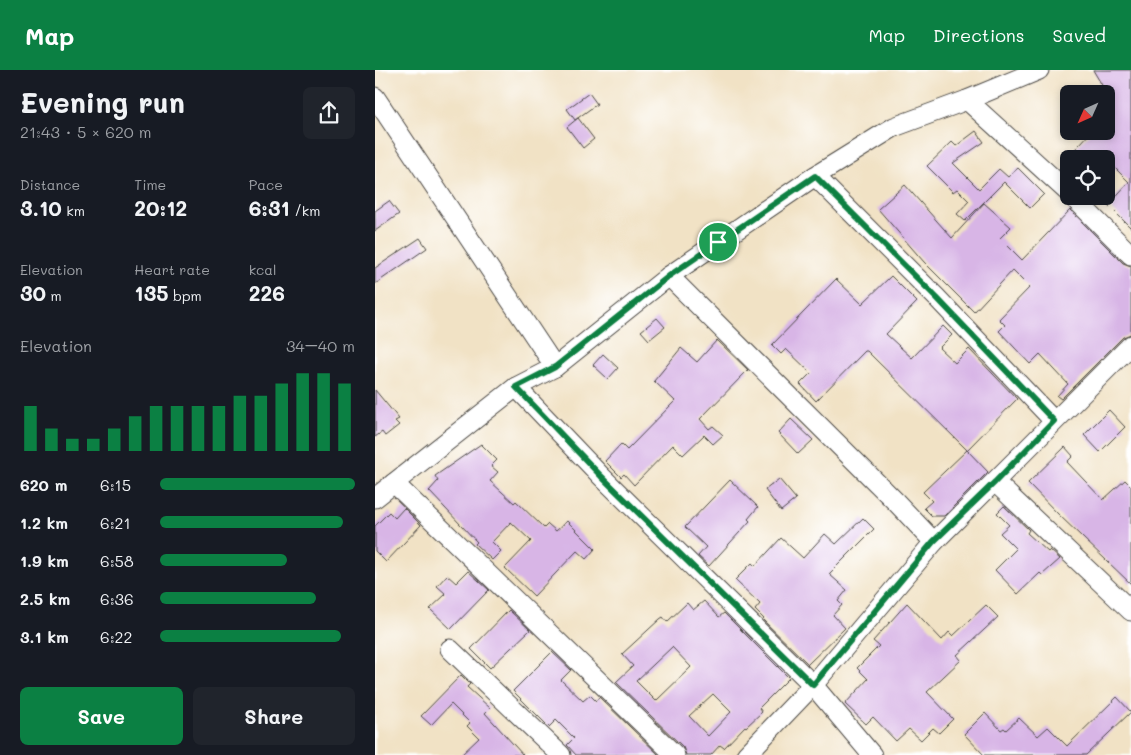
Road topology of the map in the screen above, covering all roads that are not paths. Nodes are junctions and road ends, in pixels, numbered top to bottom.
1 (1039, 70) edge
2 (375, 97) edge
3 (967, 100) junction
4 (815, 176) junction
5 (1060, 185) edge
6 (1081, 205) edge
7 (1131, 254) edge
8 (669, 276) junction
9 (1131, 345) edge
10 (555, 367) junction
11 (516, 387) junction
12 (1054, 421) junction
13 (995, 482) junction
14 (394, 483) junction
15 (375, 498) edge
16 (933, 542) junction
17 (1131, 611) edge
18 (450, 649) dead end
19 (813, 685) junction
20 (561, 755) edge
21 (675, 755) edge
22 (745, 755) edge
23 (872, 755) edge

1 - 3 street
2 - 10 street
3 - 4 street
3 - 5 street
4 - 8 street
4 - 12 street
6 - 7 street
8 - 10 street
8 - 16 street
9 - 12 street
10 - 11 street
11 - 14 street
11 - 19 street
12 - 13 street
13 - 16 street
13 - 17 street
14 - 15 street
14 - 21 street
16 - 19 street
18 - 20 street
19 - 22 street
19 - 23 street

